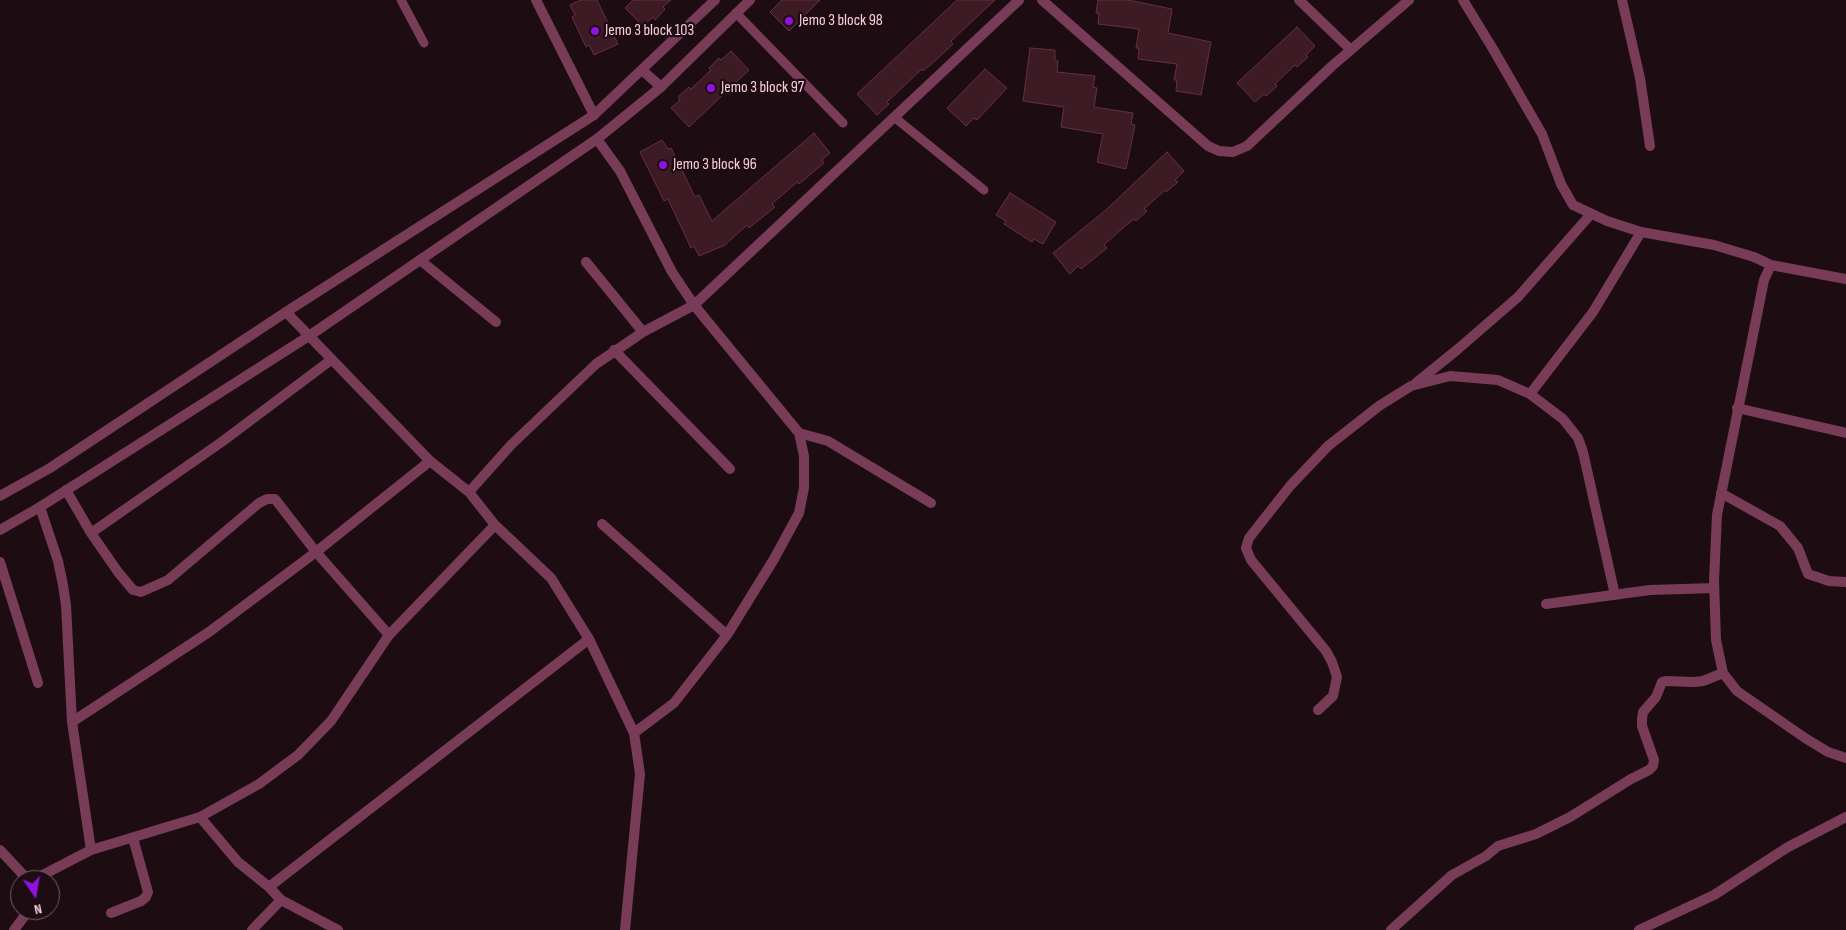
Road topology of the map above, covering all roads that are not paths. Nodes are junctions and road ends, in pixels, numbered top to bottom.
1 (401, 0) edge
2 (536, 0) edge
3 (715, 0) edge
4 (750, 0) edge
5 (1019, 0) edge
6 (1042, 0) edge
7 (1299, 0) edge
8 (1409, 0) edge
9 (1463, 0) edge
10 (1622, 0) edge
11 (736, 13) junction
12 (424, 43) dead end
13 (1352, 50) junction
14 (642, 70) junction
15 (661, 87) junction
16 (594, 115) junction
17 (894, 117) junction
18 (843, 123) dead end
19 (597, 139) junction
20 (1650, 146) dead end
21 (984, 190) dead end
22 (1591, 214) junction
23 (1641, 232) junction
24 (420, 260) junction
25 (586, 262) dead end
26 (1771, 265) junction
27 (1846, 279) edge
28 (694, 305) junction
29 (286, 312) junction
30 (496, 322) dead end
31 (643, 332) junction
32 (309, 336) junction
33 (614, 350) junction
34 (331, 360) junction
35 (1411, 386) junction
36 (1530, 394) junction
37 (1737, 408) junction
38 (799, 433) junction
39 (1846, 433) edge
40 (430, 461) junction
41 (730, 469) dead end
42 (66, 490) junction
43 (468, 492) junction
44 (1721, 493) junction
45 (0, 496) edge
46 (931, 503) dead end
47 (40, 507) junction
48 (602, 524) dead end
49 (495, 525) junction
50 (0, 530) edge
51 (92, 533) junction
52 (316, 552) junction
53 (0, 562) edge
54 (1846, 582) edge
55 (1714, 588) junction
56 (1615, 595) junction
57 (1546, 604) dead end
58 (389, 635) junction
59 (727, 635) junction
60 (589, 639) junction
61 (1723, 673) junction
62 (38, 683) dead end
63 (1318, 710) dead end
64 (72, 722) junction
65 (634, 733) junction
66 (1846, 758) edge
67 (200, 816) junction
68 (1846, 817) edge
69 (133, 838) junction
70 (0, 850) edge
71 (91, 850) junction
72 (19, 870) edge
73 (52, 870) edge
74 (269, 887) junction
75 (281, 900) junction
76 (111, 913) dead end
77 (252, 930) edge
78 (338, 930) edge
79 (625, 930) edge
80 (1391, 930) edge
81 (1639, 930) edge

1 - 12 lane
2 - 16 street
3 - 14 street
4 - 11 street
5 - 17 street
6 - 13 street
7 - 13 street
8 - 13 street
9 - 22 street
10 - 20 street
11 - 15 street
11 - 18 lane
14 - 15 street
14 - 16 street
15 - 19 street
16 - 29 street
17 - 21 lane
17 - 28 street
19 - 24 street
19 - 28 street
22 - 23 street
22 - 35 street
23 - 26 street
23 - 36 street
24 - 30 street
24 - 32 street
25 - 31 street
26 - 27 street
26 - 37 street
28 - 31 street
28 - 38 street
29 - 32 street
29 - 45 street
31 - 33 street
32 - 34 street
32 - 42 street
33 - 41 street
33 - 43 street
34 - 40 street
34 - 51 street
35 - 36 street
35 - 63 street
36 - 56 street
37 - 39 street
37 - 44 street
38 - 46 street
38 - 59 street
40 - 43 street
40 - 52 street
42 - 47 street
42 - 51 street
43 - 49 street
44 - 54 street
44 - 55 street
47 - 50 street
47 - 64 street
48 - 59 street
49 - 58 street
49 - 60 street
51 - 52 street
52 - 58 street
52 - 64 street
53 - 62 street
55 - 56 street
55 - 61 street
56 - 57 street
58 - 67 street
59 - 65 street
60 - 65 street
60 - 74 street
61 - 66 street
61 - 80 street
64 - 71 street
65 - 79 street
67 - 69 street
67 - 74 street
68 - 81 street
69 - 71 street
69 - 76 street
70 - 72 street
71 - 73 street
74 - 75 street
75 - 77 street
75 - 78 street

